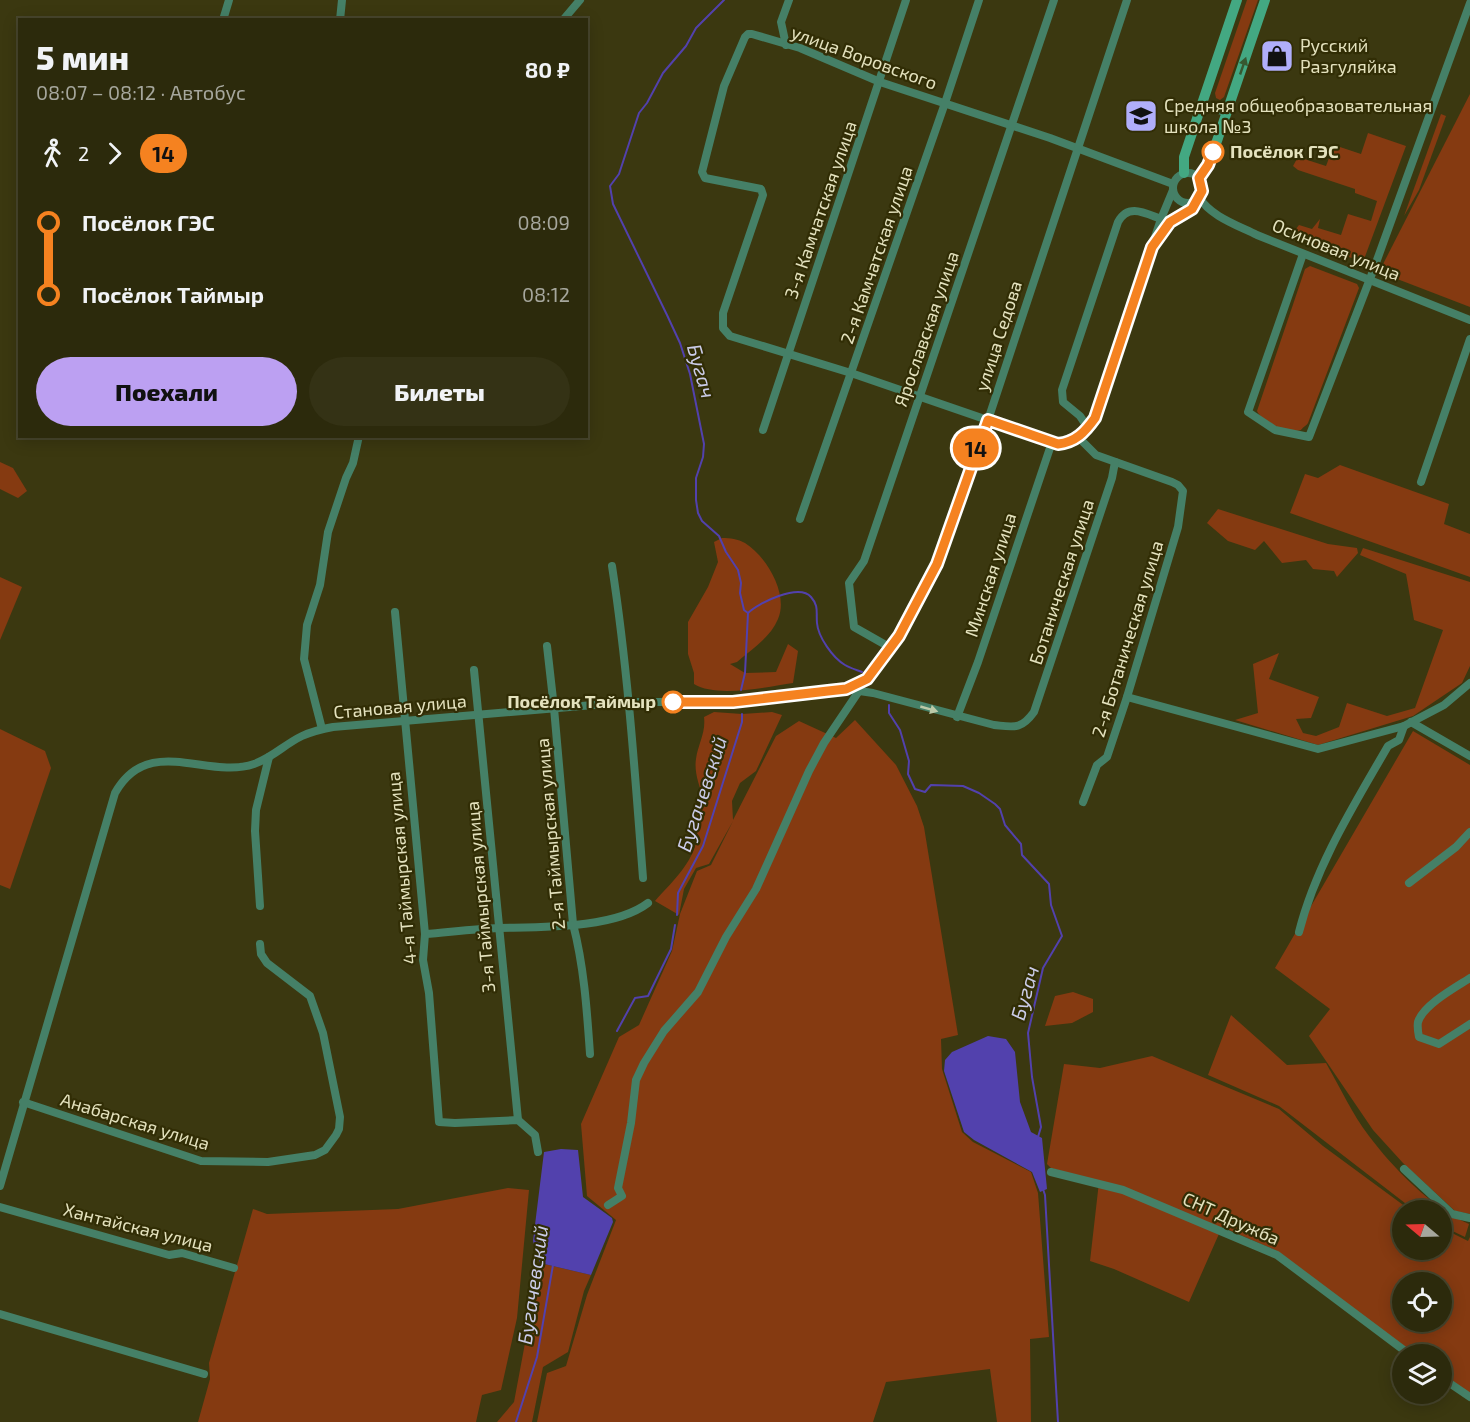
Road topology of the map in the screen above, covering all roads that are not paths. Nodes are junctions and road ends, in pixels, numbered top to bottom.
1 (229, 0) edge
2 (342, 0) edge
3 (579, 0) edge
4 (789, 0) edge
5 (906, 0) edge
6 (979, 0) edge
7 (1054, 0) edge
8 (1127, 0) edge
9 (1238, 0) edge
10 (1265, 0) edge
11 (1470, 3) edge
12 (224, 18) edge
13 (340, 18) edge
14 (565, 18) edge
15 (786, 45) junction
16 (880, 82) junction
17 (945, 104) junction
18 (1202, 104) junction
19 (1227, 113) junction
20 (1012, 125) junction
21 (1077, 148) junction
22 (1184, 173) junction
23 (1199, 178) junction
24 (1173, 187) junction
25 (1198, 198) junction
26 (1161, 219) junction
27 (1152, 247) junction
28 (1303, 254) junction
29 (1368, 279) junction
30 (1470, 320) edge
31 (1470, 339) edge
32 (788, 354) junction
33 (851, 373) junction
34 (920, 396) junction
35 (988, 420) junction
36 (1088, 428) junction
37 (763, 430) dead end
38 (359, 438) edge
39 (1079, 438) junction
40 (1052, 442) junction
41 (1115, 462) junction
42 (1421, 482) dead end
43 (800, 519) dead end
44 (612, 566) dead end
45 (395, 612) dead end
46 (547, 646) dead end
47 (891, 648) junction
48 (474, 670) dead end
49 (867, 679) junction
50 (1470, 683) edge
51 (846, 689) junction
52 (859, 691) junction
53 (873, 693) junction
54 (1127, 697) junction
55 (629, 702) junction
56 (554, 708) junction
57 (1034, 711) joint
58 (480, 715) junction
59 (957, 717) junction
60 (405, 721) junction
61 (1408, 724) junction
62 (322, 729) junction
63 (1470, 756) edge
64 (269, 757) junction
65 (1083, 802) dead end
66 (1470, 832) edge
67 (643, 878) dead end
68 (1409, 883) dead end
69 (648, 903) dead end
70 (260, 906) dead end
71 (573, 924) junction
72 (498, 928) junction
73 (1299, 932) dead end
74 (425, 934) junction
75 (260, 944) dead end
76 (1470, 978) edge
77 (1470, 1024) edge
78 (590, 1054) dead end
79 (24, 1102) junction
80 (518, 1120) junction
81 (538, 1152) dead end
82 (1404, 1169) dead end
83 (1051, 1172) dead end
84 (0, 1186) edge
85 (608, 1205) dead end
86 (0, 1207) edge
87 (1470, 1218) edge
88 (234, 1268) dead end
89 (0, 1314) edge
90 (1396, 1344) edge
91 (204, 1374) dead end
92 (1452, 1385) edge
93 (1470, 1397) edge

1 - 12 street
2 - 13 street
3 - 14 street
4 - 15 street
5 - 16 street, 3-я Камчатская улица
6 - 17 street, 2-я Камчатская улица
7 - 20 street, Ярославская улица
8 - 21 street, улица Седова
9 - 18 street
19 -> 10 street
11 - 29 street
15 - 16 street, улица Воровского
15 - 32 street, улица Воровского
16 - 17 street, улица Воровского
16 - 32 street, 3-я Камчатская улица
17 - 20 street, улица Воровского
17 - 33 street, 2-я Камчатская улица
18 - 19 street
18 - 22 street
19 - 23 street
20 - 21 street, улица Воровского
20 - 34 street, Ярославская улица
21 - 24 street, улица Воровского
21 - 35 street, улица Седова
22 - 23 street
22 - 24 street
23 - 25 street
24 - 25 street
24 - 26 street
25 - 27 street
25 - 28 street, Осиновая улица
26 - 27 street
26 - 36 street
27 - 36 street
28 - 29 street, Осиновая улица
28 - 29 street
29 - 30 street, Осиновая улица
31 - 42 street
32 - 33 street
32 - 37 street, 3-я Камчатская улица
33 - 34 street
33 - 43 street, 2-я Камчатская улица
34 - 35 street
34 - 47 street, Ярославская улица
35 - 40 street
35 - 47 street, улица Седова
36 - 39 street
38 - 62 street
39 - 40 street
39 - 41 street
40 - 59 street, Минская улица
41 - 54 street, 2-я Ботаническая улица
41 - 57 street, Ботаническая улица
44 - 55 street
45 - 60 street, 4-я Таймырская улица
46 - 56 street, 2-я Таймырская улица
47 - 49 street, улица Седова
48 - 58 street, 3-я Таймырская улица
49 - 51 street, улица Седова
49 - 53 street
50 - 61 street
51 - 52 street, Становая улица
51 - 55 street, Становая улица
52 - 53 street, Становая улица
52 - 85 street
53 -> 59 street, Становая улица
54 - 61 street
54 - 65 street, 2-я Ботаническая улица
55 - 56 street, Становая улица
55 - 67 street
56 - 58 street, Становая улица
56 - 71 street, 2-я Таймырская улица
57 - 59 street, Становая улица
58 - 60 street, Становая улица
58 - 72 street, 3-я Таймырская улица
60 - 62 street, Становая улица
60 - 74 street, 4-я Таймырская улица
61 - 63 street
61 - 73 street
62 - 64 street, Становая улица
64 - 70 street
64 - 79 street, Становая улица
66 - 68 street
69 - 71 street
71 - 72 street
71 - 78 street, 2-я Таймырская улица
72 - 74 street
72 - 80 street, 3-я Таймырская улица
74 - 80 street, 4-я Таймырская улица
75 - 79 street, Анабарская улица
76 - 77 street
79 - 84 street, Становая улица
80 - 81 street
82 - 87 street
83 - 90 street, СНТ Дружба
86 - 88 street, Хантайская улица
89 - 91 street
92 - 93 street

